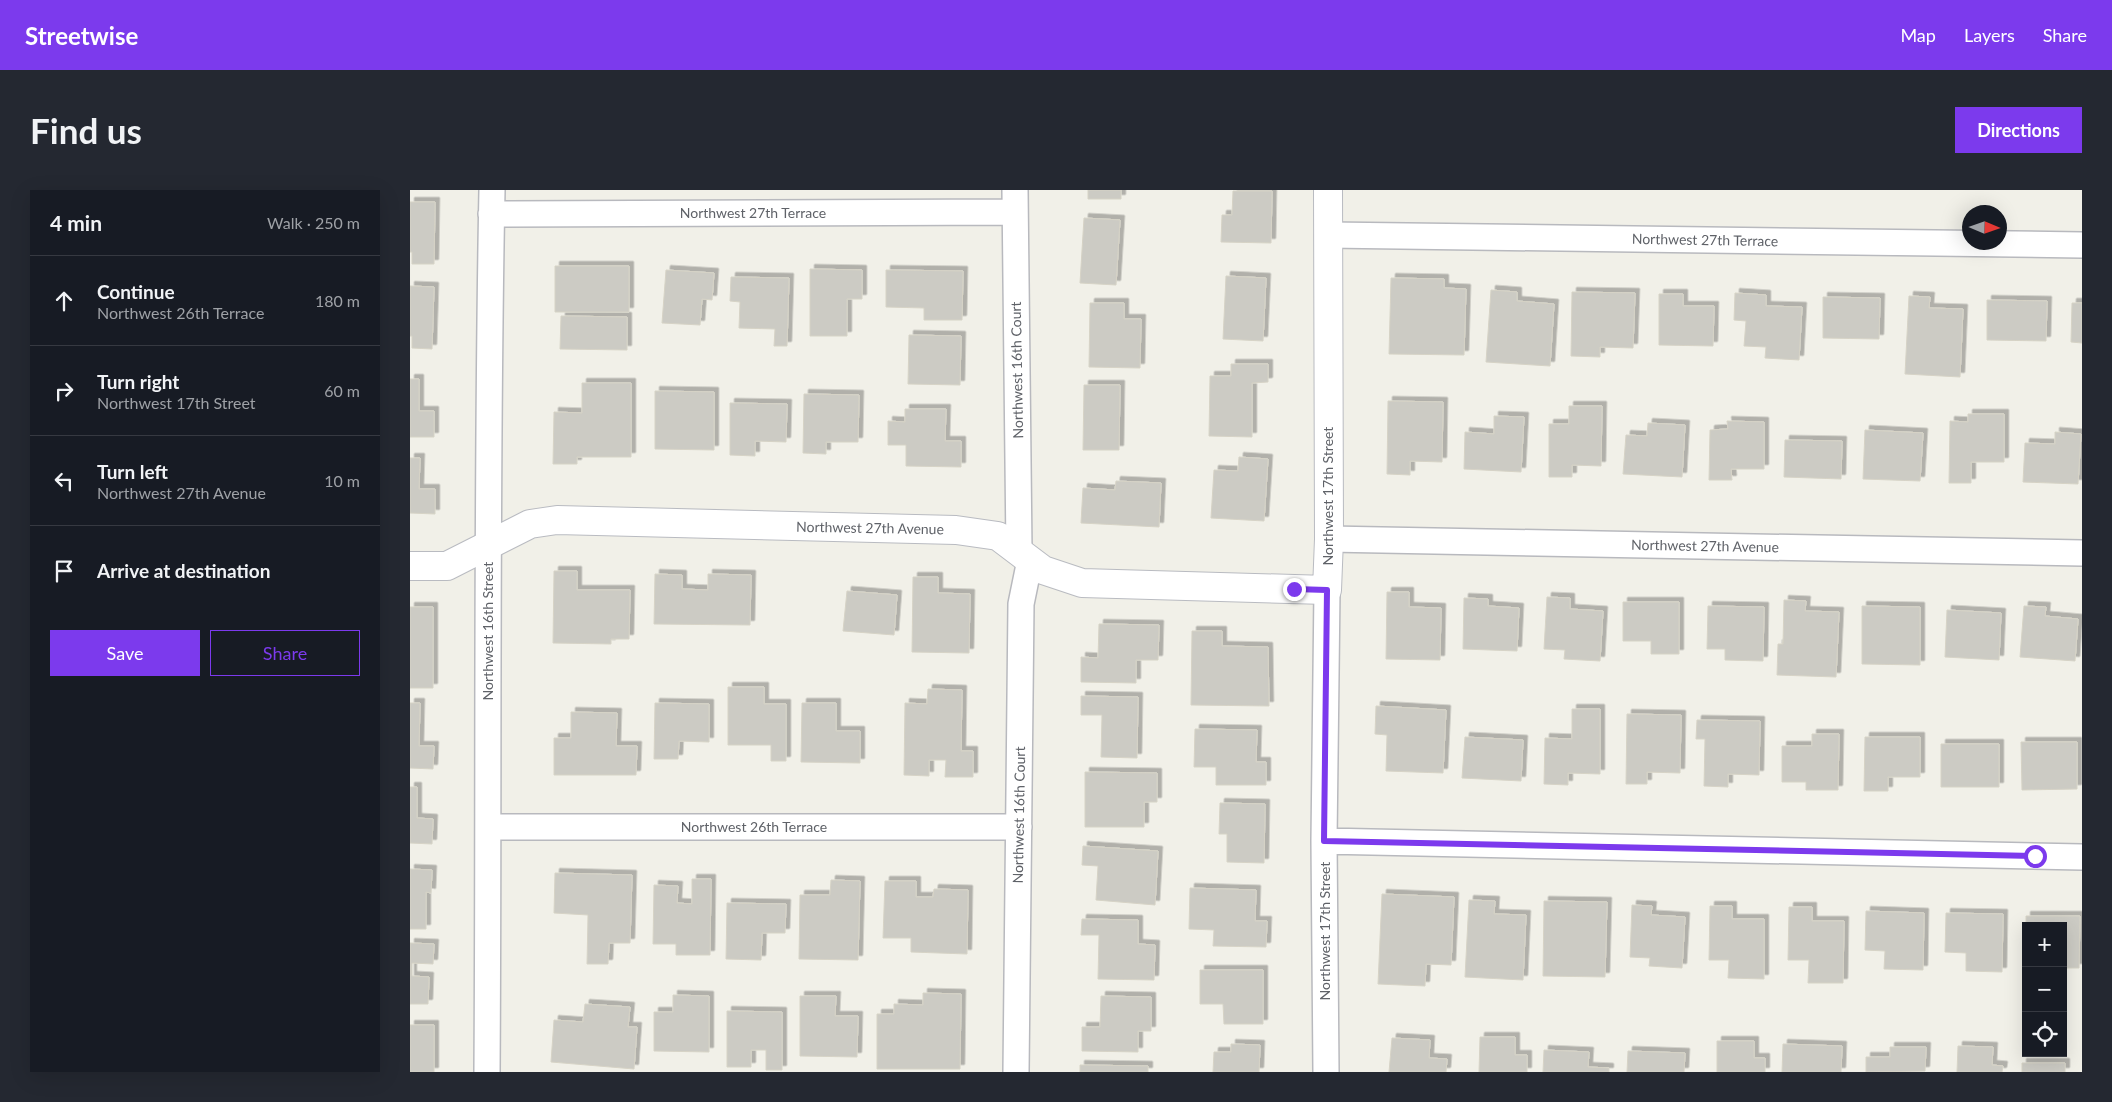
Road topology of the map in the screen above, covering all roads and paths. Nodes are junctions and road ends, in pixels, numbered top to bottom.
1 (1328, 190) edge
2 (1015, 201) edge
3 (491, 202) edge
4 (1328, 235) junction
5 (2082, 245) edge
6 (1329, 539) junction
7 (487, 547) junction
8 (2082, 553) edge
9 (1024, 555) junction
10 (410, 566) edge
11 (1327, 590) junction
12 (489, 827) junction
13 (1019, 827) junction
14 (1324, 841) junction
15 (2082, 857) edge
16 (487, 1072) edge
17 (1016, 1072) edge
18 (1326, 1072) edge

1 - 4 street, Northwest 17th Street
2 - 3 street, Northwest 27th Terrace
2 - 9 street, Northwest 16th Court
3 - 7 street, Northwest 16th Street
4 - 5 street, Northwest 27th Terrace
4 - 6 street, Northwest 17th Street
6 - 8 street, Northwest 27th Avenue
6 - 11 street, Northwest 17th Street
7 - 9 street, Northwest 27th Avenue
7 - 10 street, Northwest 27th Avenue
7 - 12 street, Northwest 16th Street
9 - 11 street, Northwest 27th Avenue
9 - 13 street, Northwest 16th Court
11 - 14 street, Northwest 17th Street
12 - 13 street, Northwest 26th Terrace
12 - 16 street, Northwest 16th Street
13 - 17 street, Northwest 16th Court
14 - 15 street
14 - 18 street, Northwest 17th Street

